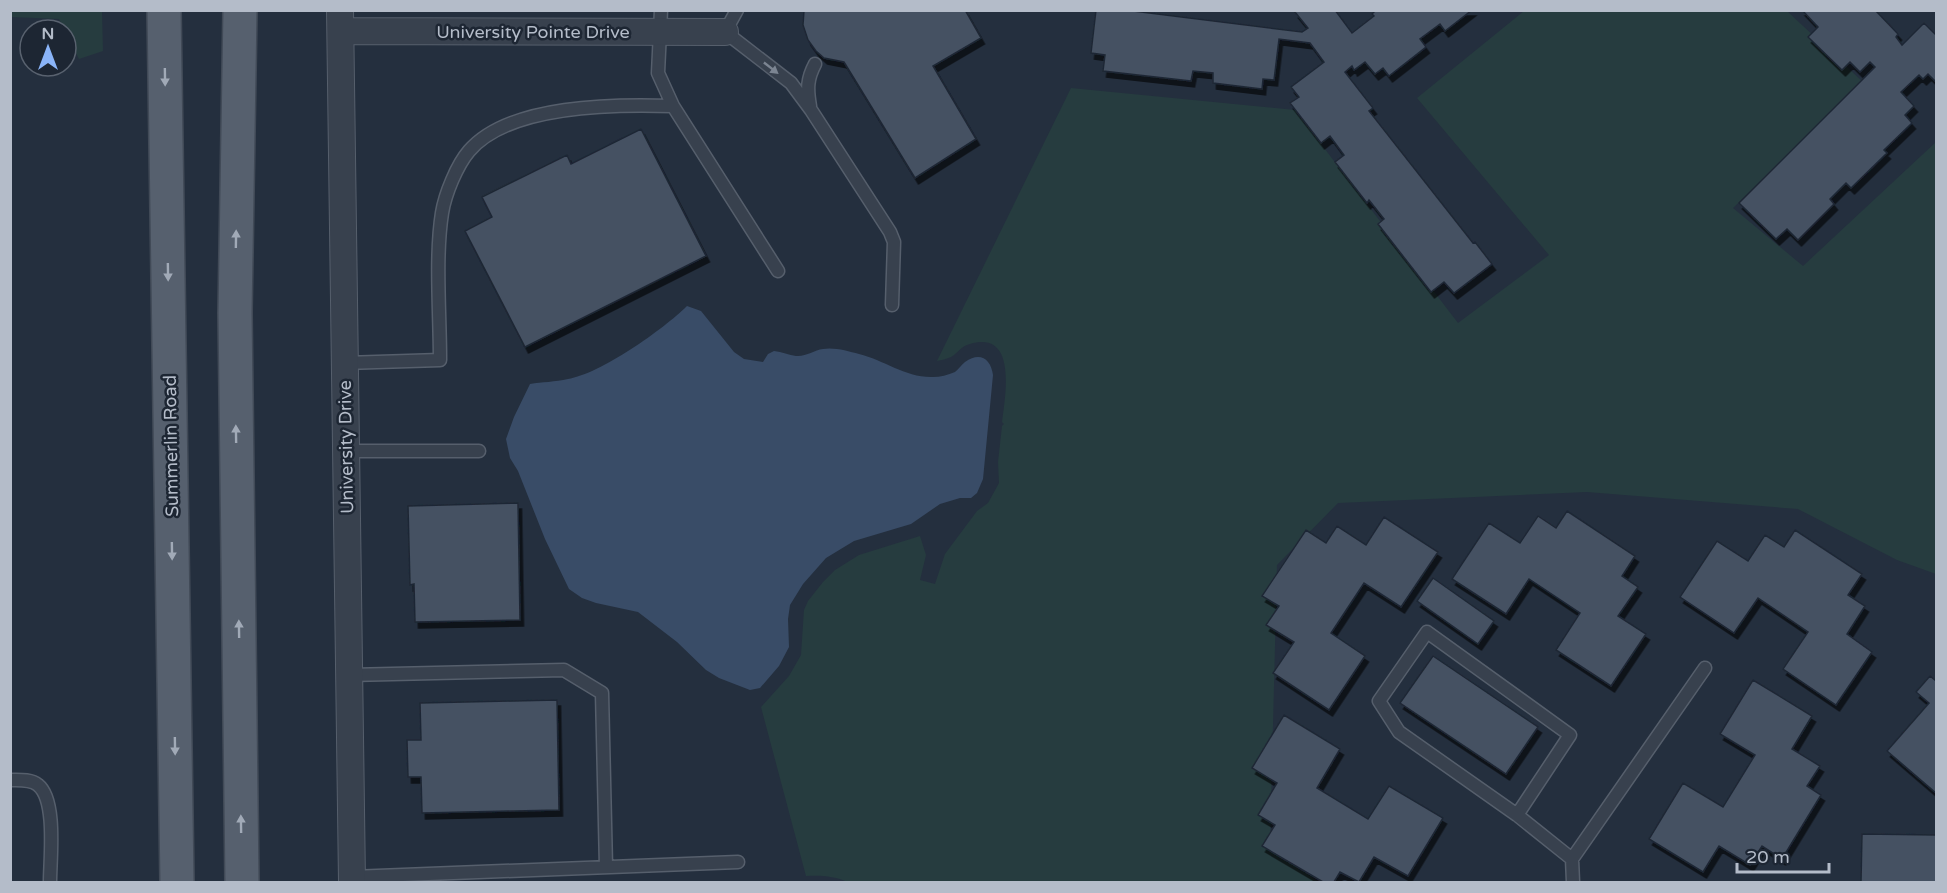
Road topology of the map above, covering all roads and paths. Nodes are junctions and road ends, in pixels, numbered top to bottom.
1 (242, 10) edge
2 (164, 13) edge
3 (340, 21) edge
4 (660, 21) edge
5 (731, 21) edge
6 (815, 64) dead end
7 (673, 106) junction
8 (811, 110) junction
9 (778, 271) dead end
10 (892, 305) dead end
11 (345, 363) junction
12 (346, 451) junction
13 (479, 451) dead end
14 (1705, 669) dead end
15 (349, 675) junction
16 (10, 780) edge
17 (1517, 815) junction
18 (1572, 859) junction
19 (738, 862) dead end
20 (606, 867) junction
21 (352, 880) edge
22 (50, 882) edge
23 (177, 882) edge
24 (242, 882) edge
25 (1573, 882) edge

24 -> 1 main road
2 -> 23 main road, Summerlin Road
3 - 4 street, University Pointe Drive
3 - 11 street, University Drive
4 - 5 street, University Pointe Drive
4 - 7 lane
5 -> 8 lane
6 - 8 lane
7 - 9 lane
7 - 11 lane
8 - 10 lane
11 - 12 street, University Drive
12 - 13 lane
12 - 15 street, University Drive
14 - 18 lane
15 - 20 lane
15 - 21 street, University Drive
16 - 22 lane
17 - 17 lane
17 - 18 lane
18 - 25 lane
19 - 20 lane
20 - 21 lane

